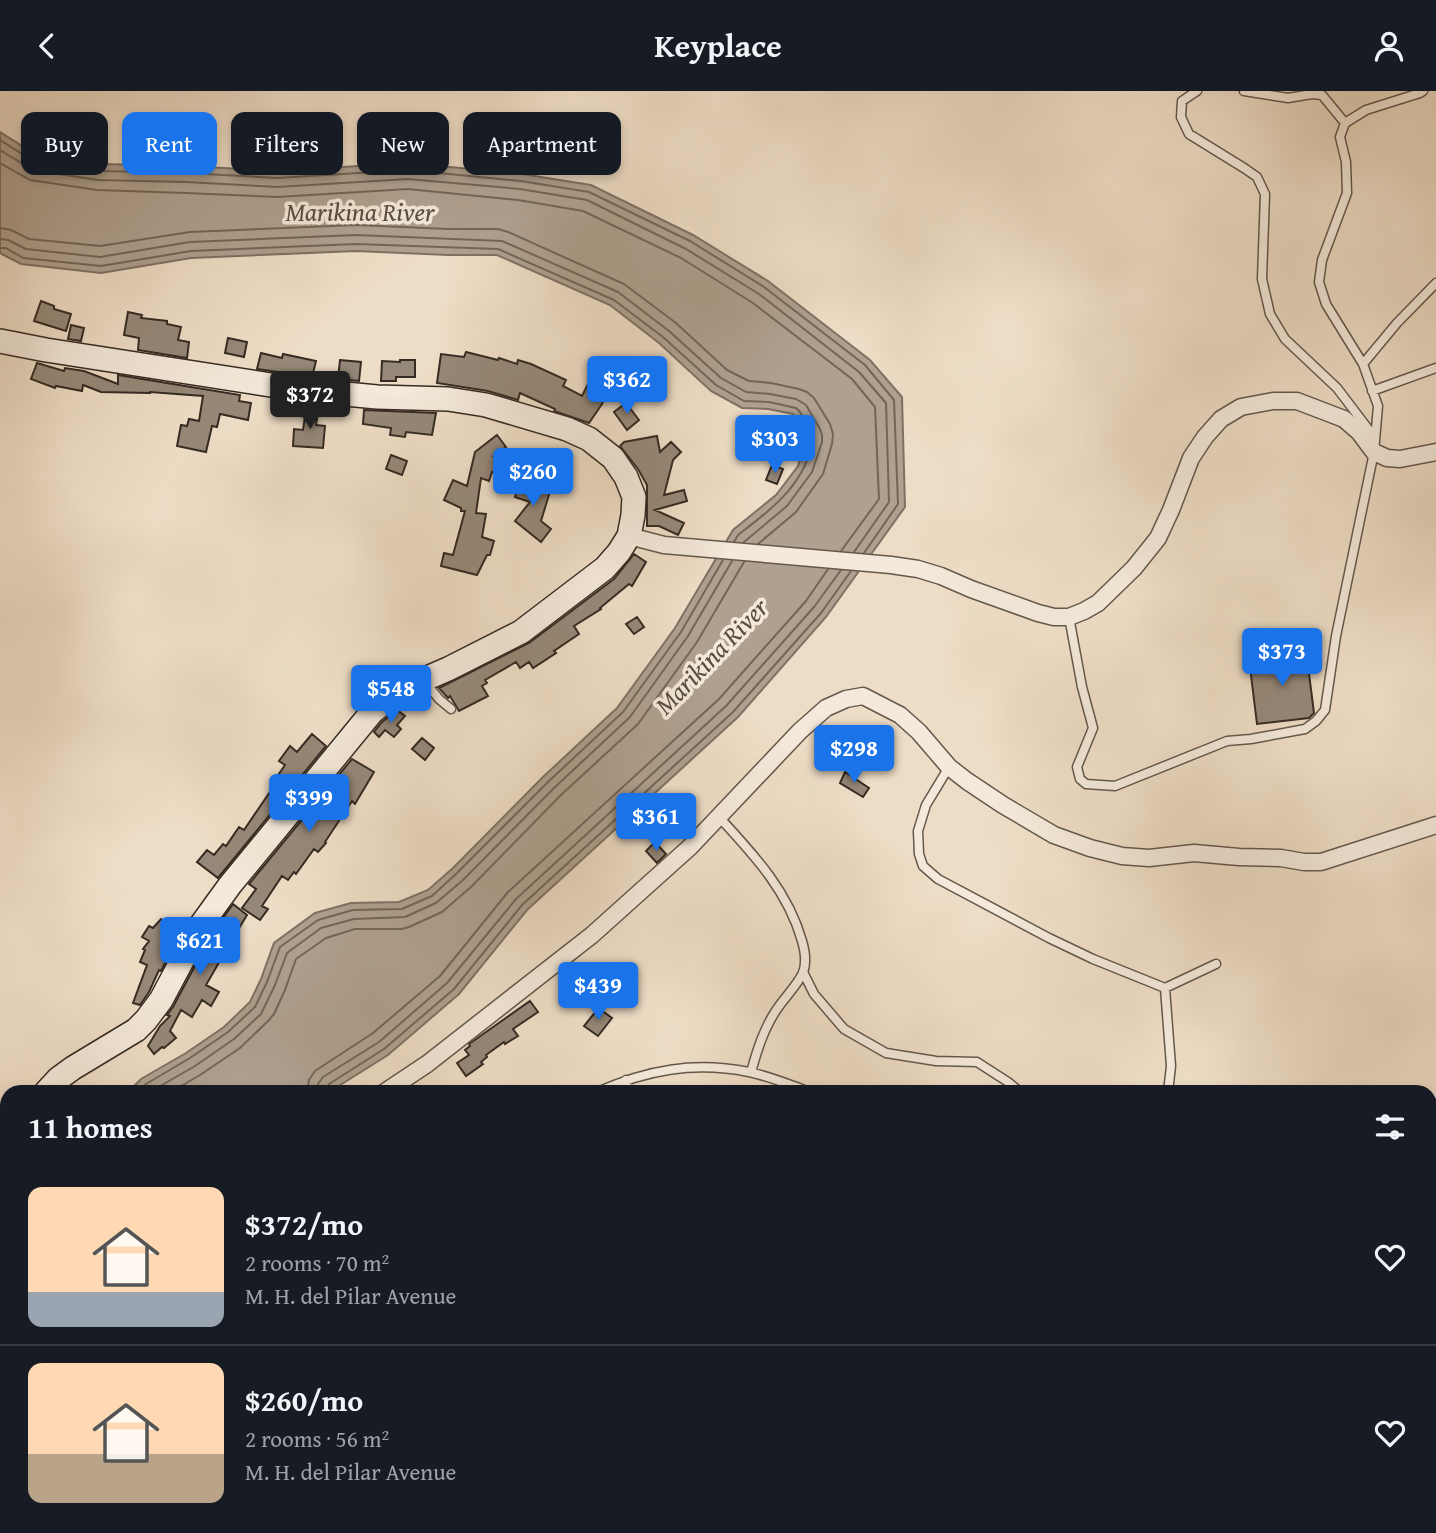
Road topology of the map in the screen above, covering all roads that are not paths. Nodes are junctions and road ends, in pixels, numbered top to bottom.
1 (1197, 91) edge
2 (1244, 91) edge
3 (1423, 91) edge
4 (1345, 123) junction
5 (1436, 283) edge
6 (0, 341) edge
7 (1363, 364) junction
8 (1436, 368) edge
9 (1372, 391) junction
10 (1375, 445) junction
11 (1436, 452) edge
12 (629, 536) junction
13 (1069, 617) junction
14 (423, 680) junction
15 (450, 709) dead end
16 (949, 767) junction
17 (719, 817) junction
18 (1436, 825) edge
19 (1216, 964) dead end
20 (803, 972) junction
21 (1165, 988) junction
22 (751, 1072) junction
23 (626, 1080) junction
24 (52, 1085) edge
25 (396, 1085) edge
26 (614, 1085) edge
27 (627, 1085) edge
28 (789, 1085) edge
29 (1012, 1085) edge
30 (1169, 1085) edge

1 - 10 lane
2 - 4 lane
3 - 4 lane
4 - 7 lane
5 - 7 lane
6 - 12 street
7 - 9 lane
8 - 9 lane
9 - 10 lane
10 - 11 street
10 - 13 street
10 - 13 lane
12 - 13 street
12 - 14 street
14 - 15 lane
14 - 24 street
16 - 17 street
16 - 18 street
16 - 21 lane
17 - 20 lane
17 - 25 street
19 - 21 lane
20 - 22 lane
20 - 29 lane
21 - 30 lane
22 - 23 lane
22 - 28 lane
23 - 26 lane
23 - 27 lane

